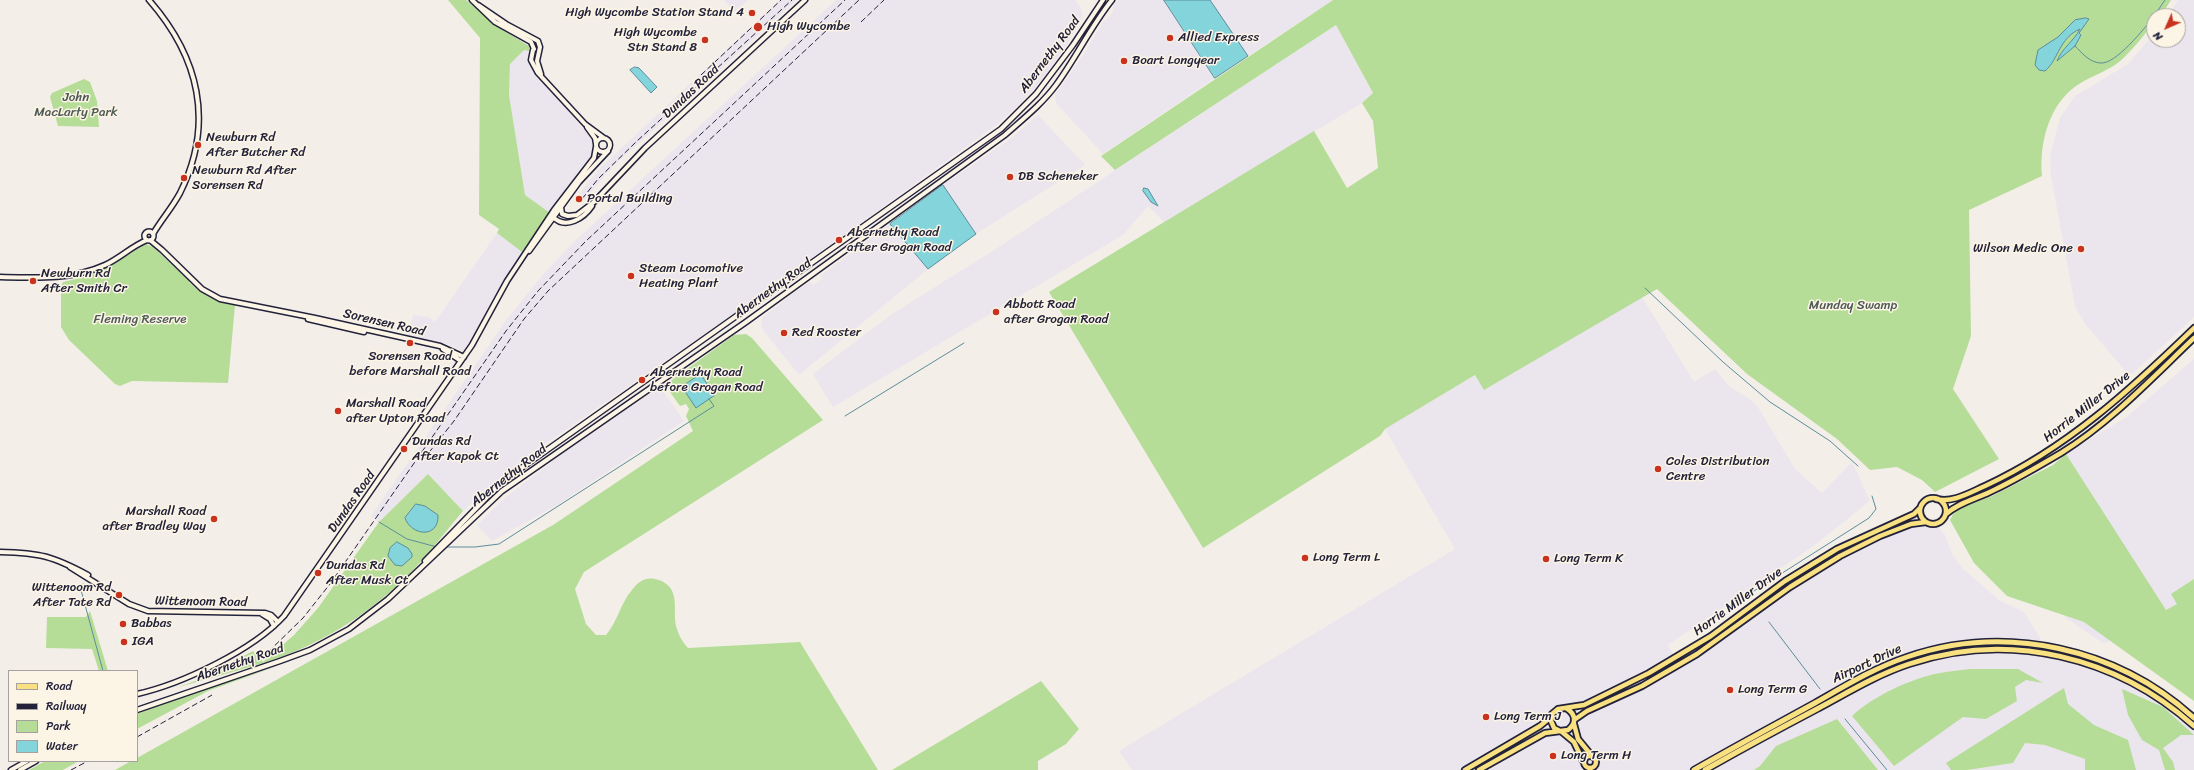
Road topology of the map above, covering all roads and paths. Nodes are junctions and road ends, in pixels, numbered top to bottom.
1 (148, 0) edge
2 (472, 0) edge
3 (805, 0) edge
4 (1103, 0) edge
5 (1112, 0) edge
6 (478, 5) junction
7 (542, 76) junction
8 (585, 124) junction
9 (604, 138) junction
10 (596, 146) junction
11 (608, 151) junction
12 (592, 164) junction
13 (594, 202) junction
14 (561, 207) junction
15 (553, 215) junction
16 (564, 216) junction
17 (568, 223) junction
18 (549, 224) junction
19 (151, 236) junction
20 (139, 244) junction
21 (524, 256) junction
22 (0, 277) edge
23 (297, 314) junction
24 (2194, 328) edge
25 (2194, 338) edge
26 (464, 357) junction
27 (461, 361) junction
28 (1936, 499) junction
29 (1920, 508) junction
30 (1946, 514) junction
31 (1926, 522) junction
32 (0, 552) edge
33 (420, 568) junction
34 (262, 614) junction
35 (278, 622) junction
36 (274, 626) junction
37 (138, 694) edge
38 (1565, 708) junction
39 (138, 710) edge
40 (1551, 717) junction
41 (2194, 718) edge
42 (1574, 722) junction
43 (2194, 726) edge
44 (1560, 731) junction
45 (1592, 756) junction
46 (1583, 761) junction
47 (25, 762) edge
48 (34, 762) edge
49 (1596, 764) junction
50 (1588, 769) edge
51 (11, 770) edge
52 (20, 770) edge
53 (1465, 770) edge
54 (1479, 770) edge
55 (1596, 770) edge
56 (1694, 770) edge
57 (1705, 770) edge

1 - 19 main road
2 - 6 main road
3 - 13 main road, Dundas Road
4 - 33 main road, Abernethy Road
5 - 33 main road, Abernethy Road
6 - 7 main road
6 - 7 main road
7 - 8 main road
8 - 9 main road
8 - 10 main road
9 - 10 main road
9 - 11 main road
10 - 11 main road
10 - 12 main road
11 - 12 main road
12 - 14 main road, Dundas Road
12 - 15 main road, Dundas Road
13 - 16 main road, Dundas Road
13 - 17 main road, Dundas Road
14 - 15 main road, Dundas Road
14 - 16 main road
15 - 16 main road, Dundas Road
15 - 17 main road
15 - 18 main road, Dundas Road
15 - 21 main road, Dundas Road
17 - 18 main road, Dundas Road
18 - 21 main road, Dundas Road
19 - 20 main road
19 - 20 main road
19 - 23 main road, Sorensen Road
20 - 22 main road
21 - 26 main road, Dundas Road
23 - 26 main road, Sorensen Road
23 - 27 main road, Sorensen Road
24 - 28 main road, Horrie Miller Drive
25 - 30 main road, Horrie Miller Drive
26 - 27 main road, Dundas Road
27 - 35 main road, Dundas Road
28 - 29 main road
28 - 30 main road
29 - 31 main road
29 - 38 main road, Horrie Miller Drive
30 - 31 main road
31 - 42 main road, Horrie Miller Drive
32 - 34 main road, Wittenoom Road
33 - 39 main road, Abernethy Road
34 - 35 main road, Wittenoom Road
34 - 36 main road, Wittenoom Road
35 - 36 main road, Dundas Road
36 - 37 main road, Dundas Road
38 - 40 main road
38 - 42 main road
40 - 44 main road
40 - 53 main road
41 - 56 highway, Airport Drive
42 - 44 main road
42 - 45 main road
43 - 57 highway, Airport Drive
44 - 46 main road
44 - 54 main road
45 - 46 main road
45 - 49 main road
46 - 50 main road
47 - 51 main road
48 - 52 main road
49 - 50 main road
49 - 55 main road

